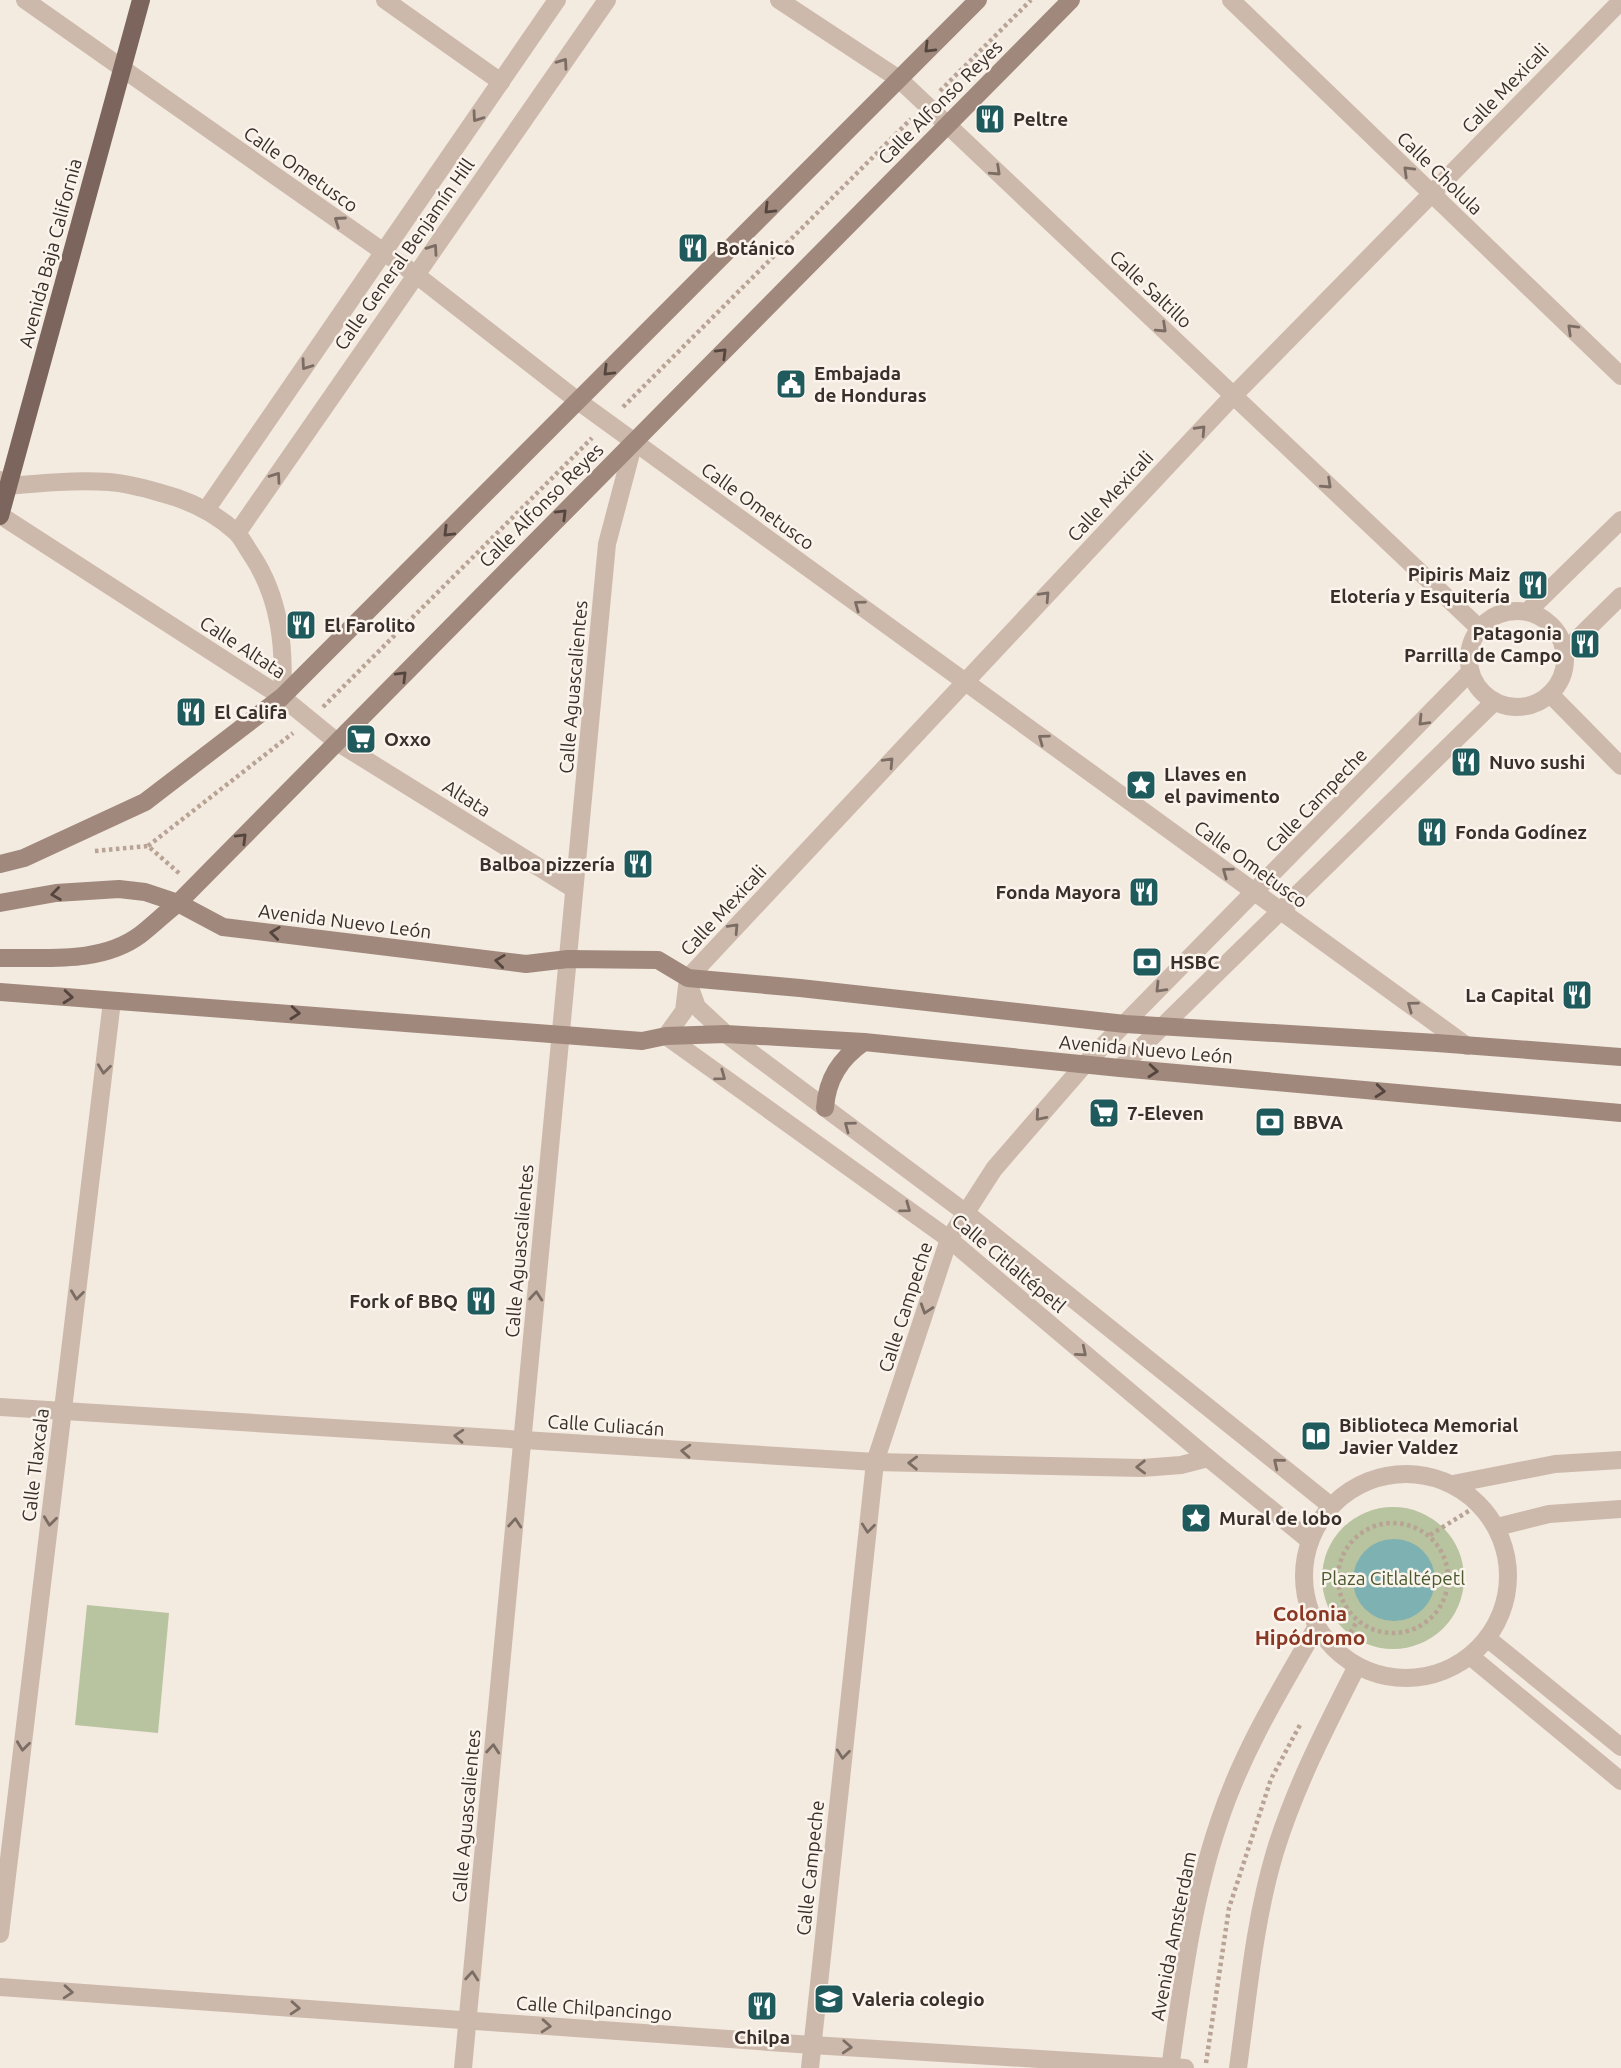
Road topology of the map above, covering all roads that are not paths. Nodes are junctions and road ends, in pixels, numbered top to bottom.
1 (25, 0) edge
2 (141, 0) edge
3 (386, 0) edge
4 (558, 0) edge
5 (607, 0) edge
6 (779, 0) edge
7 (978, 0) edge
8 (1071, 0) edge
9 (1231, 0) edge
10 (1621, 1) edge
11 (122, 70) junction
12 (899, 79) junction
13 (501, 82) junction
14 (947, 125) junction
15 (1431, 194) junction
16 (384, 252) junction
17 (415, 274) junction
18 (1621, 376) edge
19 (1233, 396) junction
20 (578, 401) junction
21 (634, 442) junction
22 (4, 483) edge
23 (206, 510) junction
24 (0, 516) edge
25 (1621, 520) edge
26 (237, 533) junction
27 (1621, 596) edge
28 (1528, 611) junction
29 (1479, 628) junction
30 (1565, 651) junction
31 (1470, 672) junction
32 (964, 681) junction
33 (1550, 694) junction
34 (282, 697) junction
35 (1494, 702) junction
36 (337, 742) junction
37 (1621, 766) edge
38 (0, 864) edge
39 (575, 889) junction
40 (1255, 892) junction
41 (0, 903) edge
42 (178, 903) junction
43 (1280, 911) junction
44 (0, 958) edge
45 (568, 959) junction
46 (688, 978) junction
47 (0, 992) edge
48 (112, 1001) junction
49 (1125, 1024) junction
50 (1163, 1026) junction
51 (726, 1034) junction
52 (561, 1035) junction
53 (666, 1036) junction
54 (864, 1042) junction
55 (1467, 1046) junction
56 (1621, 1057) edge
57 (1085, 1064) junction
58 (1120, 1068) junction
59 (825, 1108) junction
60 (1621, 1113) edge
61 (966, 1213) junction
62 (949, 1239) junction
63 (0, 1407) edge
64 (63, 1411) junction
65 (523, 1440) junction
66 (1208, 1458) junction
67 (1621, 1460) edge
68 (875, 1462) junction
69 (1453, 1484) junction
70 (1331, 1506) junction
71 (1621, 1509) edge
72 (1497, 1527) junction
73 (1310, 1541) junction
74 (1317, 1626) junction
75 (1487, 1638) junction
76 (1470, 1656) junction
77 (1357, 1666) junction
78 (1621, 1747) edge
79 (1621, 1781) edge
80 (0, 1934) edge
81 (0, 1987) edge
82 (468, 2020) junction
83 (812, 2045) junction
84 (463, 2068) edge
85 (810, 2068) edge
86 (1175, 2068) edge
87 (1238, 2068) edge

1 - 11 street, Calle Ometusco
2 - 11 main road, Avenida Baja California
3 - 13 street
4 - 13 street, Calle General Benjamín Hill
17 -> 5 street, Calle General Benjamín Hill
6 - 12 street, Calle Saltillo
7 -> 12 main road
8 - 14 main road, Calle Alfonso Reyes
15 -> 9 street, Calle Cholula
10 - 15 street, Calle Mexicali
16 -> 11 street, Calle Ometusco
11 - 22 main road, Avenida Baja California
12 - 14 street, Calle Saltillo
12 -> 20 main road
13 -> 16 street, Calle General Benjamín Hill
14 -> 19 street, Calle Saltillo
21 -> 14 main road, Calle Alfonso Reyes
18 -> 15 street, Calle Cholula
15 - 19 street, Calle Mexicali
16 - 17 street, Calle Ometusco
16 -> 23 street, Calle General Benjamín Hill
17 - 20 street, Calle Ometusco
26 -> 17 street, Calle General Benjamín Hill
19 -> 29 street, Calle Saltillo
32 -> 19 street, Calle Mexicali
20 - 21 street, Calle Ometusco
20 -> 34 main road
32 -> 21 street, Calle Ometusco
36 -> 21 main road, Calle Alfonso Reyes
21 - 39 street, Calle Aguascalientes
22 - 23 street, Calle Altata
22 - 24 main road, Avenida Baja California
23 - 26 street, Calle Altata
24 - 34 street, Calle Altata
25 - 28 street
26 - 34 street, Calle Altata
27 - 30 street
28 - 29 street
28 - 30 street
29 - 31 street
30 - 33 street
31 - 35 street
31 -> 40 street, Calle Campeche
40 -> 32 street, Calle Ometusco
46 -> 32 street, Calle Mexicali
33 - 35 street
33 - 37 street
34 - 36 street, Altata
34 - 38 main road
35 - 43 street
36 - 39 street, Altata
42 -> 36 main road, Calle Alfonso Reyes
39 - 45 street, Calle Aguascalientes
40 - 43 street, Calle Ometusco
40 -> 49 street, Calle Campeche
42 -> 41 main road, Avenida Nuevo León
42 - 44 main road, Calle Alfonso Reyes
45 -> 42 main road, Avenida Nuevo León
43 - 50 street
55 -> 43 street, Calle Ometusco
45 - 46 main road, Avenida Nuevo León
45 - 52 street, Calle Aguascalientes
46 - 49 main road, Avenida Nuevo León
46 - 51 street, Calle Mexicali
46 - 53 street
47 -> 48 main road, Avenida Nuevo León
48 -> 52 main road, Avenida Nuevo León
48 -> 64 street, Calle Tlaxcala
49 - 50 main road, Avenida Nuevo León
49 - 57 street, Calle Campeche
50 - 55 main road, Avenida Nuevo León
50 - 58 street
51 - 53 main road, Avenida Nuevo León
51 - 54 main road, Avenida Nuevo León
51 - 59 street, Calle Citlaltépetl
52 - 53 main road, Avenida Nuevo León
65 -> 52 street, Calle Aguascalientes
53 -> 62 street, Calle Citlaltépetl
54 - 57 main road, Avenida Nuevo León
54 - 59 main road
55 - 56 main road, Avenida Nuevo León
57 - 58 main road, Avenida Nuevo León
57 -> 61 street, Calle Campeche
58 -> 60 main road, Avenida Nuevo León
61 -> 59 street, Calle Citlaltépetl
61 - 62 street, Calle Campeche
70 -> 61 street, Calle Citlaltépetl
62 -> 66 street, Calle Citlaltépetl
62 -> 68 street, Calle Campeche
63 - 64 street, Calle Culiacán
65 -> 64 street, Calle Culiacán
64 -> 80 street, Calle Tlaxcala
68 -> 65 street, Calle Culiacán
82 -> 65 street, Calle Aguascalientes
66 -> 68 street, Calle Culiacán
66 - 73 street, Calle Citlaltépetl
67 - 69 street
68 -> 83 street, Calle Campeche
69 - 70 street
69 - 72 street
70 - 73 street
71 - 72 street
72 - 75 street
73 - 74 street
74 - 77 street
74 - 86 street, Avenida Amsterdam
75 - 76 street
75 - 78 street
76 - 77 street
76 - 79 street
77 - 87 street
81 -> 82 street, Calle Chilpancingo
82 -> 83 street, Calle Chilpancingo
82 - 84 street, Calle Aguascalientes
83 - 85 street, Calle Campeche
83 -> 86 street, Calle Chilpancingo

